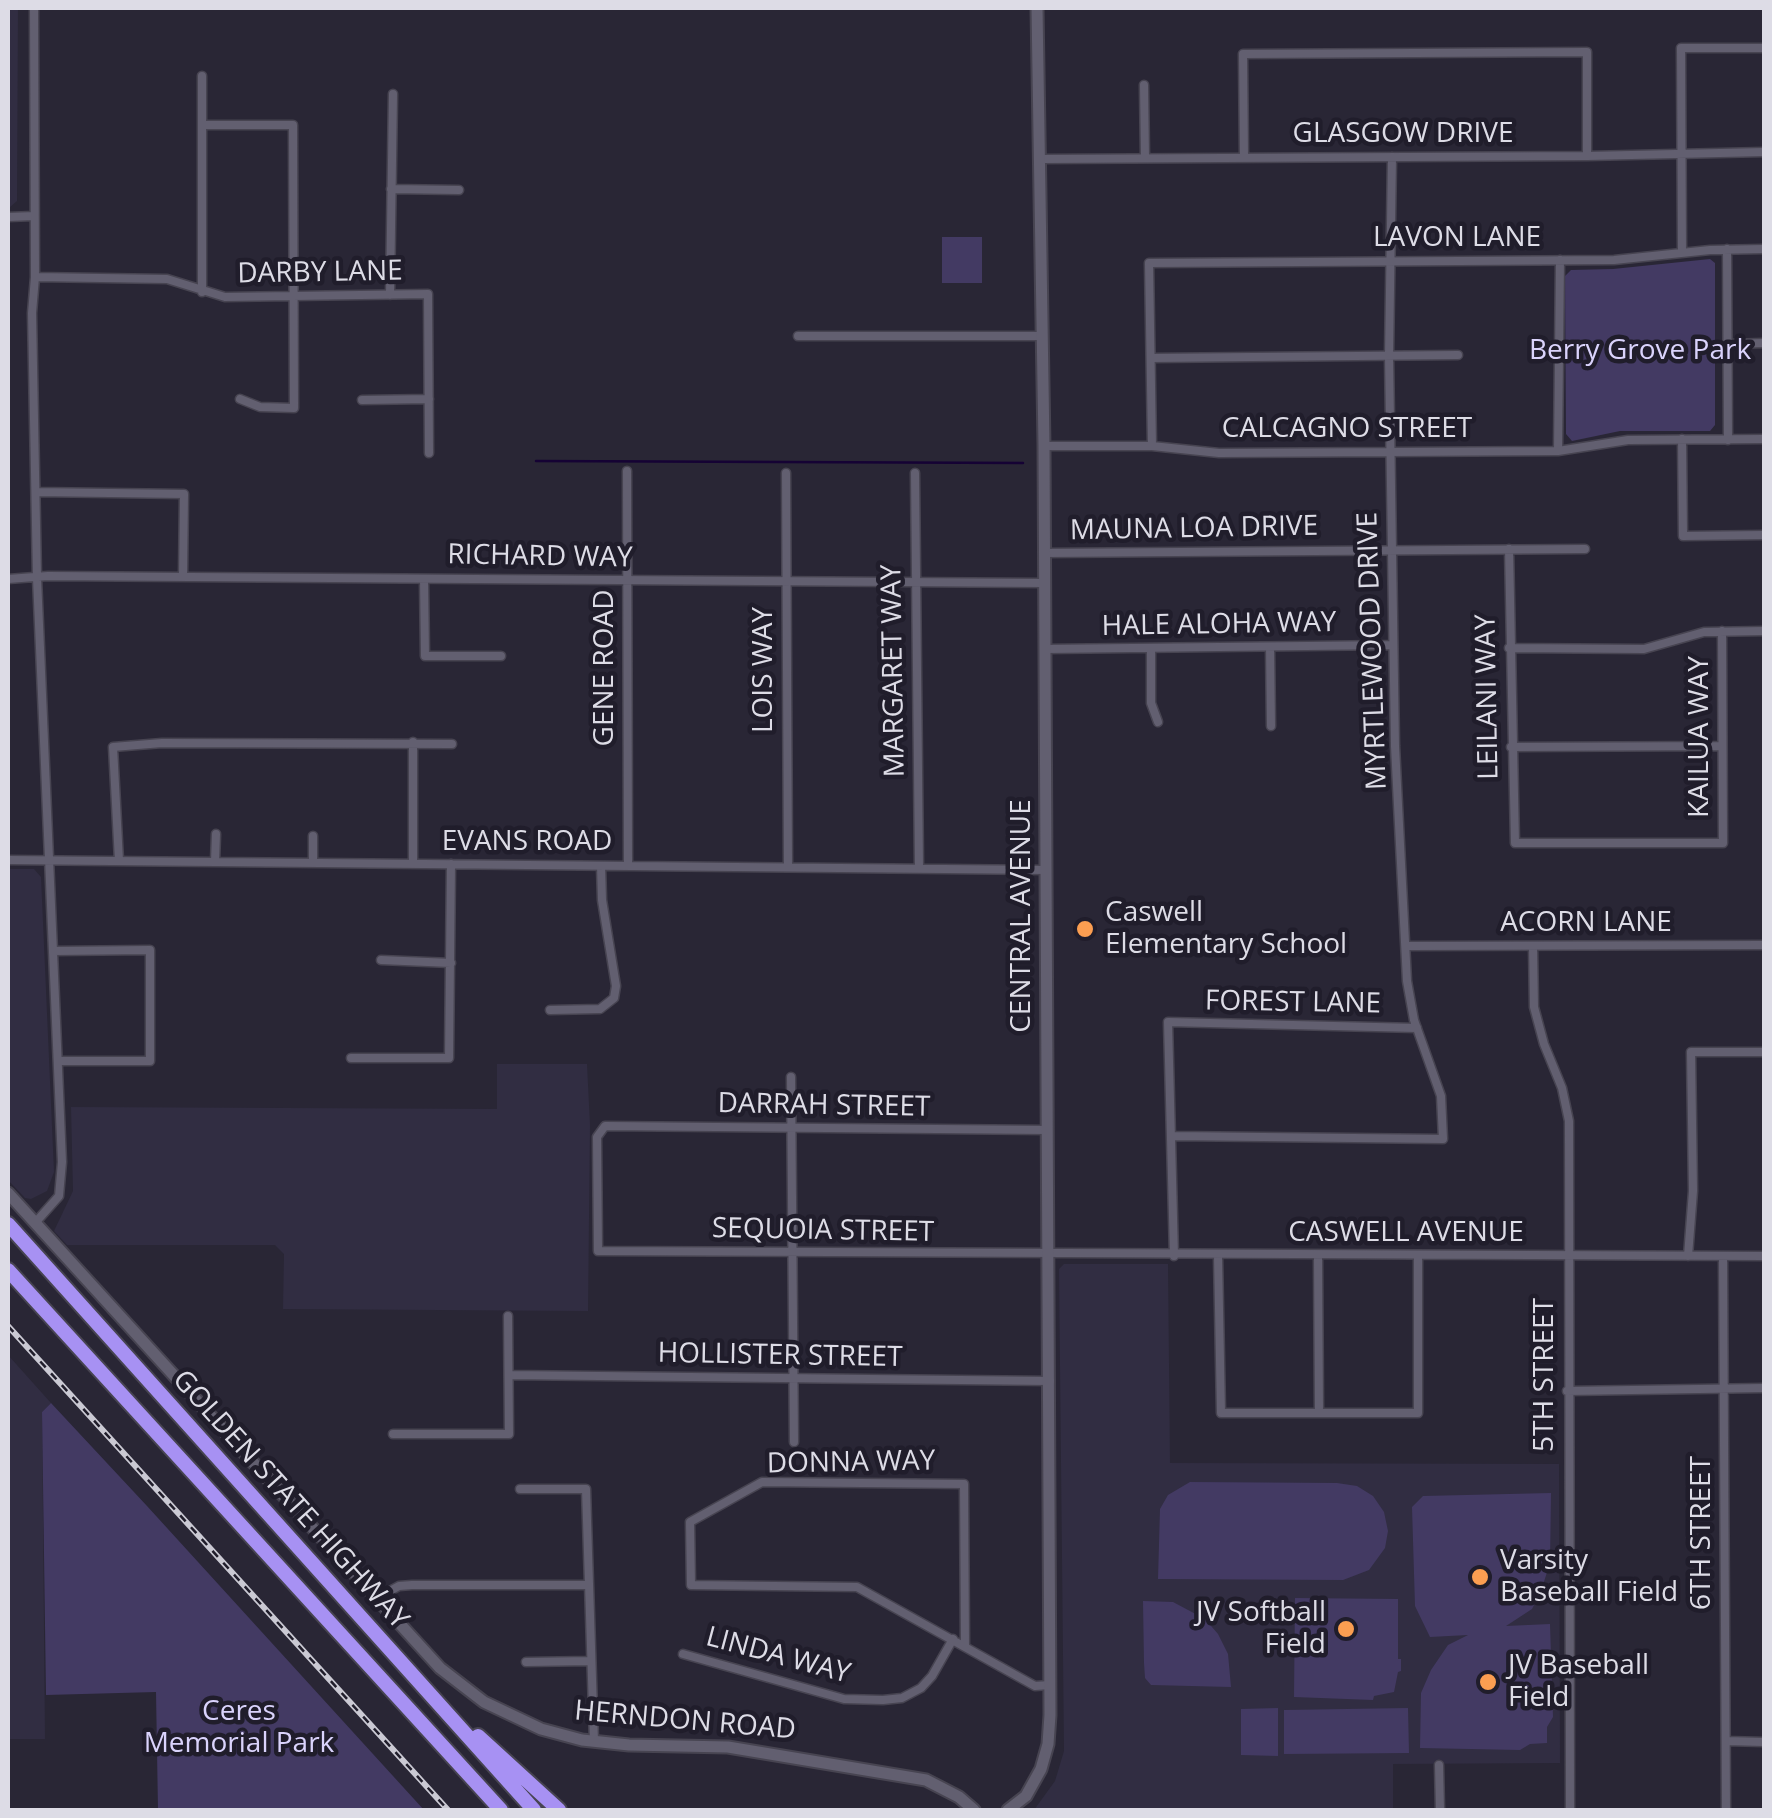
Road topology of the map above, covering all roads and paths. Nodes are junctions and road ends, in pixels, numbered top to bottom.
1 (34, 8) edge
2 (1037, 8) edge
3 (1764, 48) edge
4 (202, 76) dead end
5 (1144, 85) dead end
6 (392, 94) dead end
7 (202, 125) junction
8 (1681, 152) junction
9 (1764, 152) edge
10 (1392, 156) junction
11 (1587, 156) junction
12 (1244, 157) junction
13 (1145, 158) junction
14 (1041, 159) junction
15 (391, 189) junction
16 (459, 190) dead end
17 (34, 216) junction
18 (8, 217) edge
19 (1727, 249) junction
20 (1764, 249) edge
21 (1682, 253) junction
22 (1389, 260) junction
23 (1560, 260) junction
24 (35, 277) junction
25 (202, 292) junction
26 (390, 295) junction
27 (294, 297) junction
28 (798, 336) dead end
29 (1043, 336) junction
30 (1764, 343) edge
31 (1728, 344) junction
32 (1389, 356) junction
33 (1458, 356) dead end
34 (1151, 358) junction
35 (240, 399) dead end
36 (429, 399) junction
37 (362, 400) dead end
38 (1682, 439) junction
39 (1764, 439) edge
40 (1728, 440) junction
41 (1044, 446) junction
42 (1152, 446) junction
43 (1558, 450) junction
44 (1390, 452) junction
45 (430, 453) dead end
46 (627, 471) dead end
47 (786, 472) dead end
48 (914, 472) dead end
49 (36, 492) junction
50 (1764, 535) edge
51 (1585, 549) dead end
52 (1392, 550) junction
53 (1508, 550) junction
54 (1043, 553) junction
55 (183, 577) junction
56 (37, 578) junction
57 (8, 579) edge
58 (424, 579) junction
59 (786, 580) junction
60 (628, 581) junction
61 (916, 581) junction
62 (1043, 584) junction
63 (1764, 630) edge
64 (1722, 631) junction
65 (1393, 646) junction
66 (1270, 647) junction
67 (1151, 648) junction
68 (1509, 648) junction
69 (1045, 649) junction
70 (502, 656) dead end
71 (1158, 722) dead end
72 (1271, 726) dead end
73 (413, 742) junction
74 (452, 744) dead end
75 (1722, 746) junction
76 (1511, 747) junction
77 (216, 834) dead end
78 (313, 836) dead end
79 (1514, 843) joint
80 (8, 860) edge
81 (50, 861) junction
82 (119, 861) junction
83 (216, 862) junction
84 (313, 863) junction
85 (413, 864) junction
86 (450, 864) junction
87 (602, 866) junction
88 (628, 866) junction
89 (788, 866) junction
90 (919, 868) junction
91 (1046, 870) junction
92 (1764, 945) edge
93 (1407, 946) junction
94 (1532, 946) junction
95 (53, 951) junction
96 (380, 960) dead end
97 (451, 963) junction
98 (550, 1010) dead end
99 (1417, 1028) junction
100 (1764, 1052) edge
101 (351, 1058) dead end
102 (58, 1061) junction
103 (791, 1077) dead end
104 (791, 1128) junction
105 (1048, 1130) junction
106 (1173, 1136) junction
107 (8, 1193) edge
108 (35, 1223) junction
109 (8, 1224) edge
110 (598, 1252) joint
111 (792, 1254) junction
112 (1048, 1256) junction
113 (1174, 1256) junction
114 (1218, 1256) junction
115 (1318, 1256) junction
116 (1418, 1256) junction
117 (1567, 1256) junction
118 (1688, 1256) junction
119 (1723, 1256) junction
120 (1764, 1256) edge
121 (8, 1270) edge
122 (508, 1316) dead end
123 (509, 1375) junction
124 (793, 1379) junction
125 (1050, 1381) junction
126 (1764, 1388) edge
127 (1724, 1389) junction
128 (1567, 1391) junction
129 (1320, 1413) junction
130 (393, 1434) dead end
131 (794, 1442) dead end
132 (520, 1489) dead end
133 (588, 1585) junction
134 (376, 1598) junction
135 (953, 1639) junction
136 (965, 1646) junction
137 (683, 1654) dead end
138 (526, 1662) dead end
139 (590, 1662) junction
140 (422, 1685) junction
141 (1050, 1685) junction
142 (1726, 1741) junction
143 (594, 1742) junction
144 (1764, 1742) edge
145 (1439, 1766) dead end
146 (501, 1810) edge
147 (534, 1810) edge
148 (559, 1810) edge
149 (974, 1810) edge
150 (1008, 1810) edge
151 (1440, 1810) edge
152 (1570, 1810) edge
153 (1726, 1810) edge

1 - 17 street
2 - 14 street, CENTRAL AVENUE
3 - 8 street
4 - 7 street
5 - 13 street
6 - 15 street
7 - 25 street
7 - 27 street
8 - 9 street, GLASGOW DRIVE
8 - 11 street, GLASGOW DRIVE
8 - 21 street
10 - 11 street, GLASGOW DRIVE
10 - 12 street, GLASGOW DRIVE
10 - 22 street, MYRTLEWOOD DRIVE
11 - 12 street
12 - 13 street, GLASGOW DRIVE
13 - 14 street, GLASGOW DRIVE
14 - 29 street, CENTRAL AVENUE
15 - 16 street
15 - 26 street
17 - 18 street
17 - 24 street
19 - 20 street, LAVON LANE
19 - 21 street, LAVON LANE
19 - 31 street
21 - 23 street, LAVON LANE
22 - 23 street, LAVON LANE
22 - 32 street, MYRTLEWOOD DRIVE
22 - 34 street, LAVON LANE
23 - 43 street
24 - 25 street, DARBY LANE
24 - 49 street
25 - 27 street, DARBY LANE
26 - 27 street, DARBY LANE
26 - 36 street, DARBY LANE
27 - 35 street
28 - 29 street
29 - 41 street, CENTRAL AVENUE
30 - 31 street
31 - 40 street
32 - 33 street
32 - 34 street
32 - 44 street, MYRTLEWOOD DRIVE
34 - 42 street
36 - 37 street
36 - 45 street
38 - 40 street, CALCAGNO STREET
38 - 43 street, CALCAGNO STREET
38 - 50 street
39 - 40 street
41 - 42 street, CALCAGNO STREET
41 - 54 street, CENTRAL AVENUE
42 - 44 street, CALCAGNO STREET
43 - 44 street, CALCAGNO STREET
44 - 52 street, MYRTLEWOOD DRIVE
46 - 60 street, GENE ROAD
47 - 59 street, LOIS WAY
48 - 61 street, MARGARET WAY
49 - 55 street
49 - 56 street
51 - 53 street, MAUNA LOA DRIVE
52 - 53 street, MAUNA LOA DRIVE
52 - 54 street, MAUNA LOA DRIVE
52 - 65 street, MYRTLEWOOD DRIVE
53 - 68 street, LEILANI WAY
54 - 62 street, CENTRAL AVENUE
55 - 56 street, RICHARD WAY
55 - 58 street, RICHARD WAY
56 - 57 street, RICHARD WAY
56 - 81 street
58 - 60 street, RICHARD WAY
58 - 70 street
59 - 60 street, RICHARD WAY
59 - 61 street, RICHARD WAY
59 - 89 street, LOIS WAY
60 - 88 street, GENE ROAD
61 - 62 street, RICHARD WAY
61 - 90 street, MARGARET WAY
62 - 69 street, CENTRAL AVENUE
63 - 64 street
64 - 68 street
64 - 75 street, KAILUA WAY
65 - 66 street, HALE ALOHA WAY
65 - 93 street, MYRTLEWOOD DRIVE
66 - 67 street, HALE ALOHA WAY
66 - 72 street
67 - 69 street, HALE ALOHA WAY
67 - 71 street
68 - 76 street, LEILANI WAY
69 - 91 street, CENTRAL AVENUE
73 - 74 street
73 - 82 street
73 - 85 street
75 - 76 street
75 - 79 street, KAILUA WAY
76 - 79 street, LEILANI WAY
77 - 83 street
78 - 84 street
80 - 81 street, EVANS ROAD
81 - 82 street, EVANS ROAD
81 - 95 street
82 - 83 street, EVANS ROAD
83 - 84 street, EVANS ROAD
84 - 85 street, EVANS ROAD
85 - 86 street, EVANS ROAD
86 - 87 street, EVANS ROAD
86 - 97 street
87 - 88 street, EVANS ROAD
87 - 98 street
88 - 89 street, EVANS ROAD
89 - 90 street, EVANS ROAD
90 - 91 street, EVANS ROAD
91 - 105 street, CENTRAL AVENUE
92 - 94 street, ACORN LANE
93 - 94 street, ACORN LANE
93 - 99 street, MYRTLEWOOD DRIVE
94 - 117 street, 5TH STREET
95 - 102 street
95 - 102 street
96 - 97 street
97 - 101 street
99 - 106 street, FOREST LANE
99 - 106 street, MYRTLEWOOD DRIVE
100 - 118 street
102 - 108 street
103 - 104 street
104 - 105 street, DARRAH STREET
104 - 110 street, DARRAH STREET
104 - 111 street
105 - 112 street, CENTRAL AVENUE
106 - 113 street
107 - 108 street, HERNDON ROAD
108 - 134 street, HERNDON ROAD
109 - 140 highway, GOLDEN STATE HIGHWAY
110 - 111 street, SEQUOIA STREET
111 - 112 street, SEQUOIA STREET
111 - 124 street
112 - 113 street, CASWELL AVENUE
112 - 125 street, CENTRAL AVENUE
113 - 114 street, CASWELL AVENUE
114 - 115 street, CASWELL AVENUE
114 - 129 street
115 - 116 street, CASWELL AVENUE
115 - 129 street
116 - 117 street, CASWELL AVENUE
116 - 129 street
117 - 118 street, CASWELL AVENUE
117 - 128 street, 5TH STREET
118 - 119 street, CASWELL AVENUE
119 - 120 street, CASWELL AVENUE
119 - 127 street, 6TH STREET
121 - 146 highway, GOLDEN STATE HIGHWAY
122 - 123 street
123 - 124 street, HOLLISTER STREET
123 - 130 street
124 - 125 street, HOLLISTER STREET
124 - 131 street
125 - 141 street, CENTRAL AVENUE
126 - 127 street
127 - 128 street
127 - 142 street, 6TH STREET
128 - 152 street, 5TH STREET
132 - 133 street
133 - 134 street
133 - 139 street
134 - 143 street, HERNDON ROAD
135 - 136 street
135 - 136 street, DONNA WAY
135 - 137 street, LINDA WAY
136 - 141 street
138 - 139 street
139 - 143 street
140 - 147 highway, GOLDEN STATE HIGHWAY
140 - 148 highway
141 - 150 street, CENTRAL AVENUE
142 - 144 street
142 - 153 street, 6TH STREET
143 - 149 street, HERNDON ROAD
145 - 151 street

